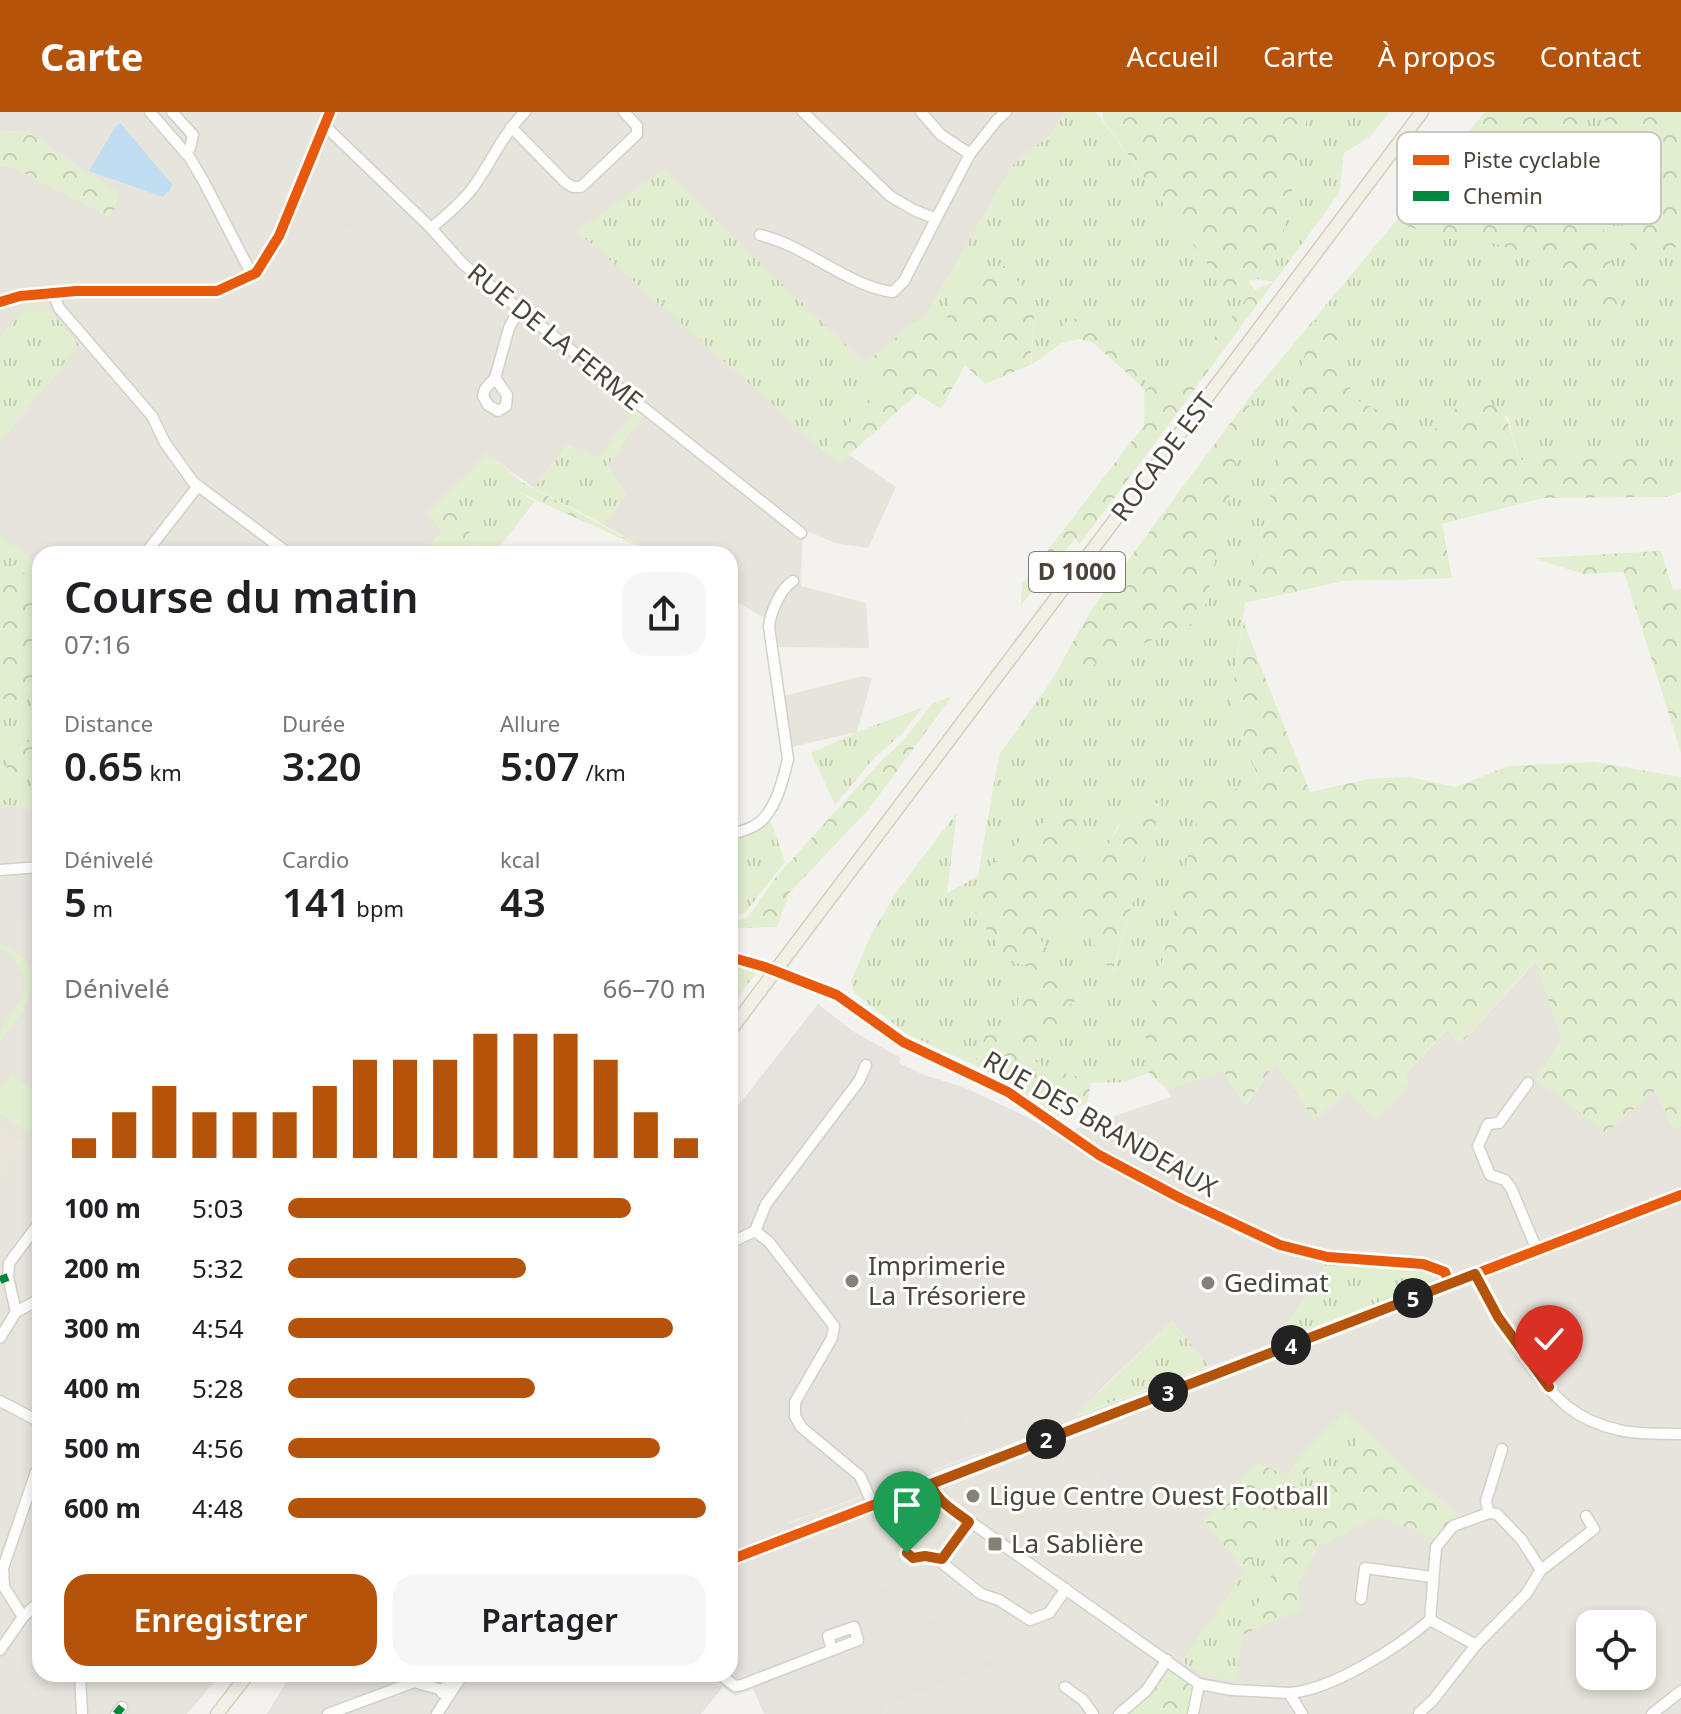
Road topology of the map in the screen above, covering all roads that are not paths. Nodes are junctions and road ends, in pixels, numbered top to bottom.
1 (150, 112) edge
2 (172, 112) edge
3 (330, 112) edge
4 (525, 112) edge
5 (624, 112) edge
6 (803, 112) edge
7 (921, 112) edge
8 (1006, 112) edge
9 (1422, 112) edge
10 (324, 125) junction
11 (511, 127) junction
12 (1407, 132) edge
13 (1397, 145) edge
14 (185, 153) junction
15 (970, 154) junction
16 (936, 219) junction
17 (431, 228) junction
18 (760, 235) dead end
19 (252, 275) junction
20 (53, 293) junction
21 (0, 302) edge
22 (519, 309) junction
23 (495, 378) dead end
24 (198, 486) junction
25 (801, 533) dead end
26 (151, 546) edge
27 (278, 546) edge
28 (793, 581) dead end
29 (738, 832) edge
30 (32, 868) edge
31 (0, 870) edge
32 (738, 959) edge
33 (765, 967) dead end
34 (783, 974) dead end
35 (738, 1020) edge
36 (866, 1065) dead end
37 (1528, 1083) dead end
38 (1681, 1195) edge
39 (755, 1231) junction
40 (32, 1233) edge
41 (738, 1239) edge
42 (1537, 1250) junction
43 (1475, 1274) junction
44 (4, 1279) edge
45 (1449, 1284) junction
46 (32, 1303) edge
47 (16, 1312) junction
48 (0, 1338) edge
49 (0, 1401) edge
50 (32, 1418) edge
51 (1681, 1434) edge
52 (1502, 1449) dead end
53 (931, 1484) junction
54 (32, 1488) edge
55 (873, 1505) junction
56 (1489, 1513) junction
57 (1586, 1516) dead end
58 (969, 1522) junction
59 (903, 1531) dead end
60 (738, 1557) edge
61 (942, 1559) junction
62 (1541, 1570) junction
63 (1432, 1577) junction
64 (1066, 1589) junction
65 (1361, 1599) dead end
66 (32, 1609) edge
67 (23, 1617) junction
68 (1430, 1620) junction
69 (1476, 1645) junction
70 (0, 1650) edge
71 (832, 1650) dead end
72 (1167, 1660) junction
73 (80, 1682) edge
74 (242, 1682) edge
75 (450, 1682) edge
76 (455, 1682) edge
77 (730, 1682) edge
78 (1199, 1684) junction
79 (1065, 1687) dead end
80 (447, 1691) junction
81 (1681, 1691) edge
82 (1289, 1693) junction
83 (1419, 1713) edge
84 (82, 1714) edge
85 (217, 1714) edge
86 (328, 1714) edge
87 (430, 1714) edge
88 (437, 1714) edge
89 (1093, 1714) edge
90 (1119, 1714) edge
91 (1193, 1714) edge
92 (1302, 1714) edge
93 (1652, 1714) edge

1 - 14 street
2 - 14 street
3 - 10 street
4 - 11 street
5 - 11 street
6 - 16 street
7 - 15 street
8 - 15 street
9 - 12 main road, ROCADE EST / D 1000
10 - 17 street, RUE DE LA FERME
10 - 19 street
11 - 17 street
13 - 35 main road, ROCADE EST / D 1000
14 - 19 street
15 - 16 street
16 - 18 street
17 - 22 street, RUE DE LA FERME
19 - 20 street
20 - 21 street
20 - 24 street
22 - 23 street
22 - 25 street, RUE DE LA FERME
24 - 26 street
24 - 27 street
28 - 29 street
30 - 31 street
32 - 33 street
34 - 45 street, RUE DES BRANDEAUX
36 - 39 street
37 - 42 street
38 - 42 street
39 - 41 street
39 - 55 street
40 - 44 street
42 - 43 street
43 - 45 street
43 - 51 street
44 - 47 street
45 - 53 street
46 - 47 street
47 - 48 street
49 - 50 street
52 - 56 street
53 - 55 street
53 - 58 street
54 - 67 street
55 - 60 street
56 - 62 street
56 - 63 street
57 - 62 street
58 - 61 street
58 - 64 street
59 - 61 street
61 - 64 street
62 - 69 street
63 - 65 street
63 - 68 street
64 - 72 street
66 - 67 street
67 - 70 street
68 - 69 street
68 - 82 street
69 - 83 street
71 - 77 street
72 - 78 street
72 - 90 street
73 - 84 street
74 - 85 main road
75 - 80 street
76 - 80 street
78 - 82 street
78 - 91 street
79 - 89 street
80 - 86 street
80 - 87 street
80 - 88 street
81 - 93 street
82 - 92 street

